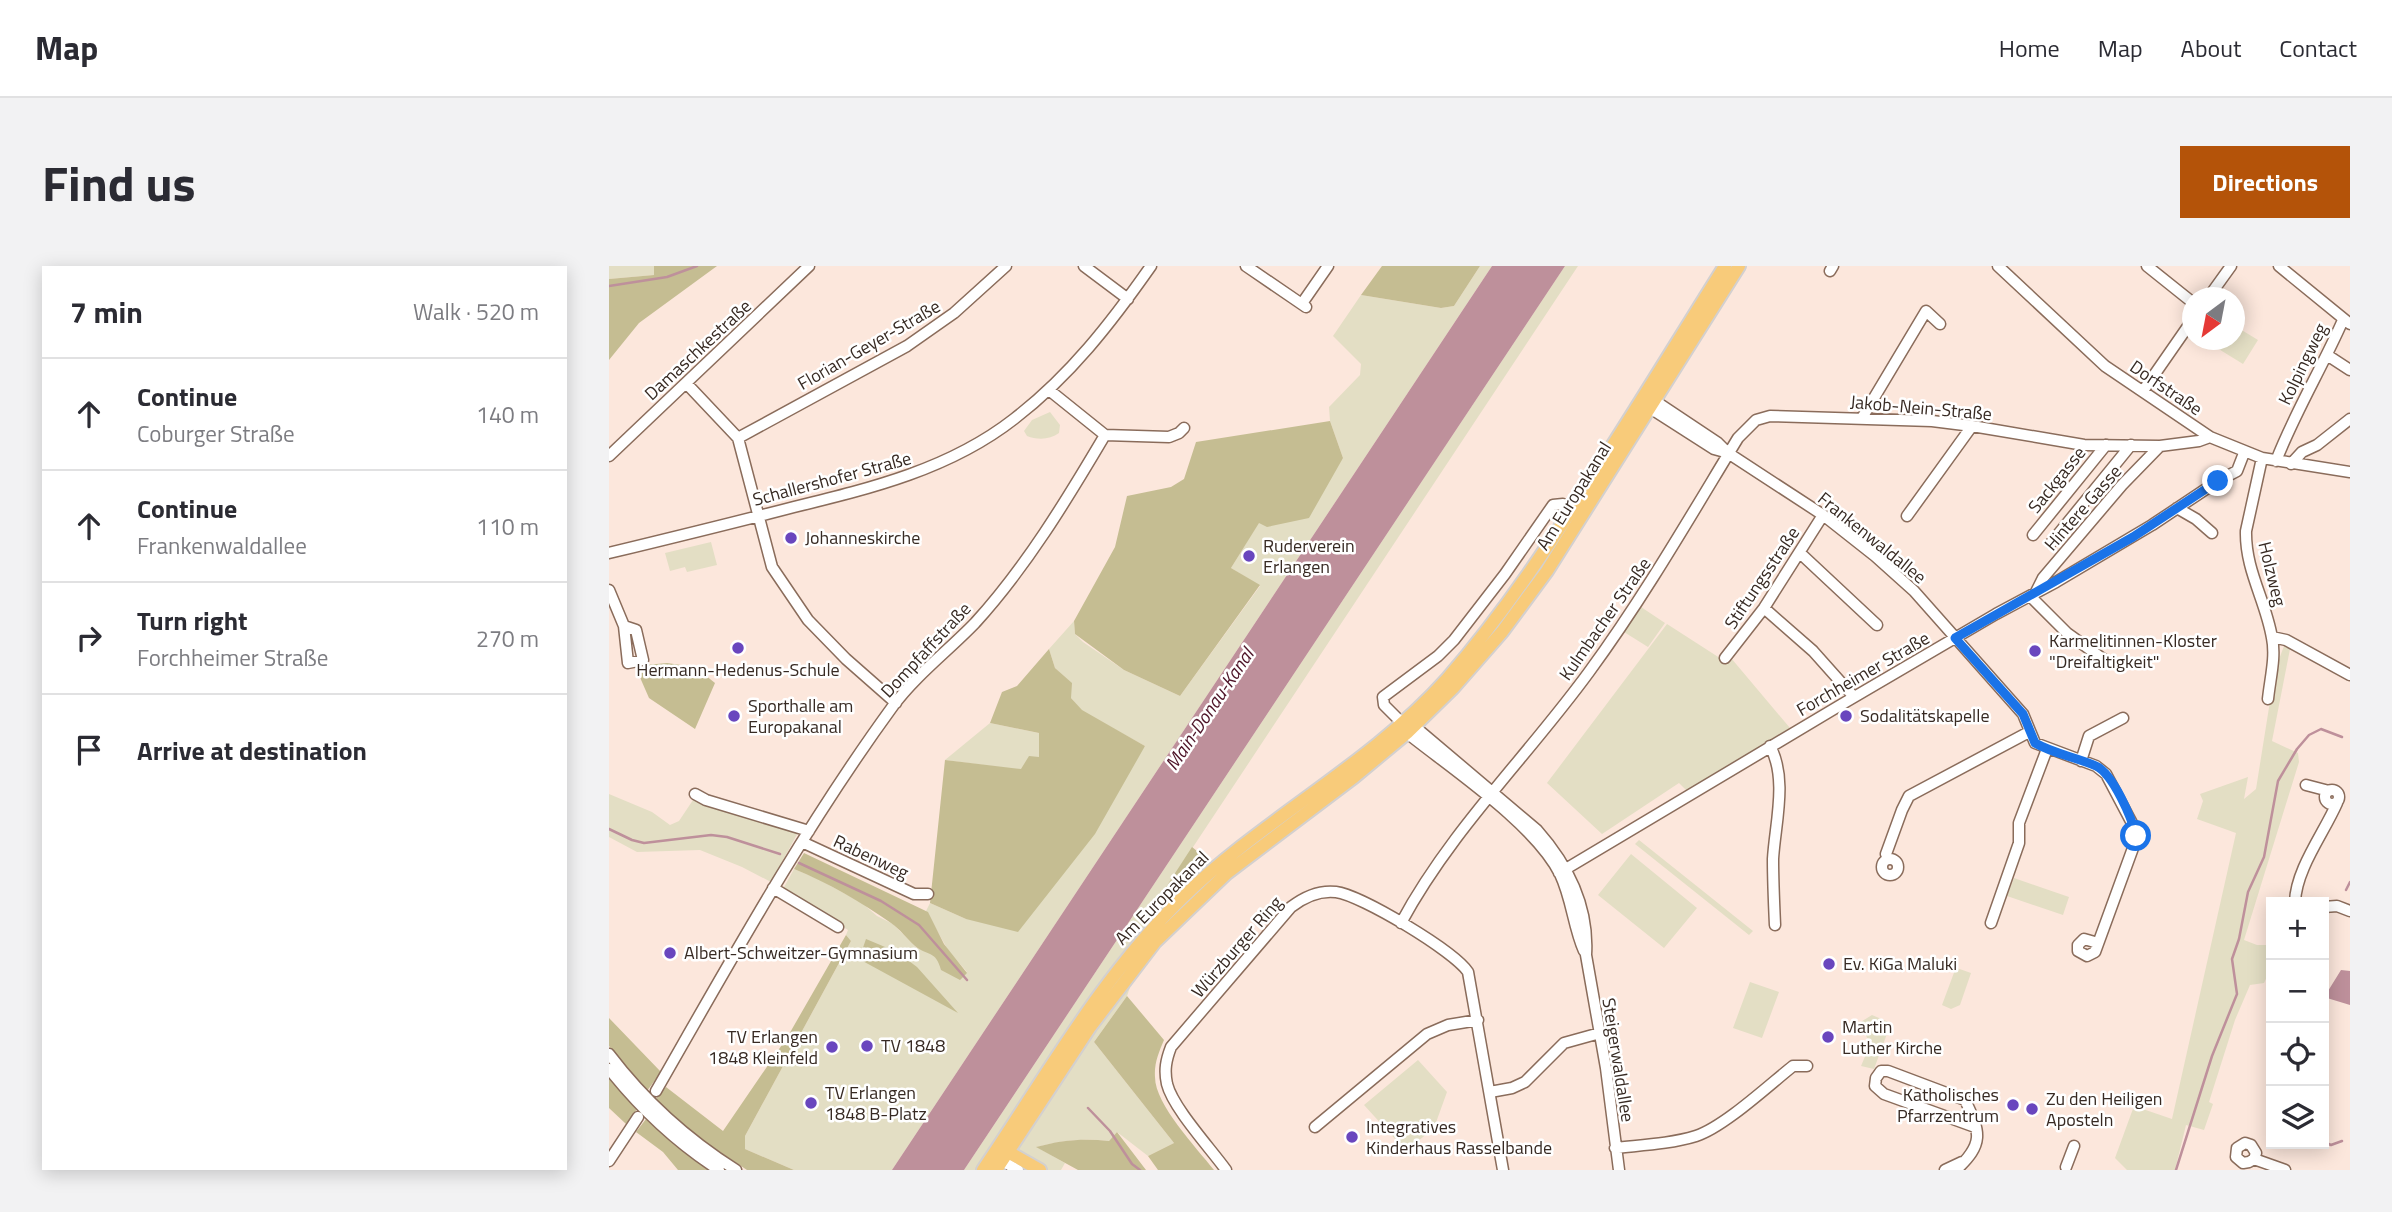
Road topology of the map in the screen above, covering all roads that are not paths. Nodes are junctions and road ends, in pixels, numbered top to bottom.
1 (809, 266) edge
2 (1006, 266) edge
3 (1084, 266) edge
4 (1151, 266) edge
5 (1328, 266) edge
6 (1725, 266) edge
7 (1739, 266) edge
8 (1998, 266) edge
9 (2147, 266) edge
10 (2231, 266) edge
11 (2279, 266) edge
12 (1250, 267) edge
13 (2216, 287) edge
14 (2182, 294) edge
15 (1128, 299) junction
16 (2346, 322) edge
17 (1940, 324) dead end
18 (2182, 335) edge
19 (2327, 355) junction
20 (2350, 370) edge
21 (686, 383) junction
22 (1049, 390) junction
23 (2143, 391) junction
24 (1649, 403) junction
25 (1862, 418) junction
26 (2350, 419) edge
27 (1972, 426) junction
28 (1184, 428) dead end
29 (1105, 435) junction
30 (2210, 437) junction
31 (738, 438) junction
32 (2106, 445) junction
33 (2131, 445) junction
34 (2160, 446) junction
35 (1728, 453) junction
36 (2244, 453) junction
37 (609, 456) edge
38 (2262, 458) junction
39 (2276, 461) junction
40 (2291, 464) junction
41 (2350, 472) edge
42 (1573, 508) junction
43 (2177, 508) junction
44 (1823, 515) junction
45 (1907, 516) dead end
46 (757, 517) junction
47 (2212, 533) dead end
48 (2033, 535) dead end
49 (2051, 543) dead end
50 (609, 553) edge
51 (1800, 553) junction
52 (609, 590) edge
53 (2033, 596) junction
54 (1764, 608) junction
55 (1877, 625) dead end
56 (624, 626) dead end
57 (2272, 637) junction
58 (1955, 638) junction
59 (1725, 657) dead end
60 (2106, 661) dead end
61 (2350, 675) edge
62 (1854, 697) junction
63 (2268, 699) dead end
64 (896, 703) junction
65 (2123, 718) dead end
66 (1408, 727) junction
67 (2029, 732) junction
68 (1770, 746) junction
69 (2047, 748) junction
70 (2081, 761) junction
71 (2306, 785) dead end
72 (695, 794) dead end
73 (1490, 795) junction
74 (2334, 795) junction
75 (2350, 795) edge
76 (809, 831) junction
77 (802, 842) junction
78 (1888, 859) dead end
79 (1563, 871) junction
80 (773, 888) junction
81 (928, 894) dead end
82 (2296, 897) edge
83 (2329, 907) edge
84 (2350, 911) edge
85 (1401, 923) junction
86 (1991, 923) dead end
87 (1775, 925) dead end
88 (838, 927) dead end
89 (2098, 943) dead end
90 (1478, 1020) junction
91 (1600, 1034) junction
92 (609, 1054) edge
93 (1807, 1066) dead end
94 (609, 1069) edge
95 (656, 1091) dead end
96 (1490, 1092) junction
97 (638, 1117) dead end
98 (1315, 1127) dead end
99 (1975, 1127) junction
100 (2074, 1146) dead end
101 (1615, 1148) junction
102 (1000, 1156) edge
103 (1968, 1158) junction
104 (2254, 1159) dead end
105 (609, 1161) edge
106 (2053, 1162) dead end
107 (2066, 1169) edge
108 (719, 1170) edge
109 (736, 1170) edge
110 (983, 1170) edge
111 (1018, 1170) edge
112 (1040, 1170) edge
113 (1226, 1170) edge
114 (1503, 1170) edge
115 (1619, 1170) edge
116 (1945, 1170) edge
117 (1956, 1170) edge
118 (2285, 1170) edge

1 - 21 street, Damaschkestraße
2 - 31 street, Florian-Geyer-Straße
3 - 15 street
4 - 15 street, Schallershofer Straße
5 - 12 street
6 - 24 main road, Am Europakanal
7 - 24 main road, Am Europakanal
8 - 23 street, Dorfstraße
9 - 14 street
10 - 13 street
11 - 16 street, Kolpingweg
15 - 22 street, Schallershofer Straße
16 - 19 street, Kolpingweg
17 - 25 street
18 - 23 street
19 - 20 street
19 - 39 street, Kolpingweg
21 - 31 street
21 - 37 street, Damaschkestraße
22 - 29 street
22 - 46 street, Schallershofer Straße
23 - 30 street, Dorfstraße
24 - 35 street, Frankenwaldallee
24 - 42 main road, Am Europakanal
24 - 66 main road, Am Europakanal
25 - 27 street, Jakob-Nein-Straße
25 - 35 street, Jakob-Nein-Straße
26 - 40 street
27 - 32 street, Jakob-Nein-Straße
27 - 45 street
28 - 29 street
29 - 64 street, Dompfaffstraße
30 - 34 street, Jakob-Nein-Straße
30 - 36 street, Dorfstraße
31 - 46 street
32 - 33 street, Jakob-Nein-Straße
32 - 48 street, Sackgasse
33 - 34 street, Jakob-Nein-Straße
33 - 49 street
34 - 53 street, Hintere Gasse
35 - 44 street, Frankenwaldallee
35 - 73 street, Kulmbacher Straße
36 - 38 street, Dorfstraße
36 - 43 street, Forchheimer Straße
38 - 39 street, Dorfstraße
38 - 57 street, Holzweg
39 - 40 street, Dorfstraße
40 - 41 street, Dorfstraße
42 - 66 main road, Am Europakanal
42 - 66 street, Am Europakanal
43 - 47 street
43 - 53 street, Forchheimer Straße
44 - 51 street, Stiftungsstraße
44 - 58 street, Frankenwaldallee
46 - 50 street, Schallershofer Straße
46 - 64 street
51 - 54 street, Stiftungsstraße
51 - 55 street
52 - 56 street
53 - 58 street, Forchheimer Straße
53 - 60 street
54 - 59 street, Stiftungsstraße
54 - 62 street
57 - 61 street
57 - 63 street, Holzweg
58 - 62 street, Forchheimer Straße
58 - 67 street, Frankenwaldallee
62 - 68 street, Forchheimer Straße
64 - 76 street, Dompfaffstraße
65 - 70 street
66 - 73 street, Steigerwaldallee
66 - 102 main road, Am Europakanal
67 - 69 street, Frankenwaldallee
67 - 78 street
68 - 79 street, Forchheimer Straße
68 - 87 street
69 - 70 street
69 - 86 street
70 - 89 street
71 - 74 street
72 - 76 street
73 - 79 street, Steigerwaldallee
73 - 85 street, Kulmbacher Straße
74 - 75 street
74 - 82 street
76 - 77 street, Dompfaffstraße
77 - 80 street, Dompfaffstraße
77 - 81 street, Rabenweg
79 - 91 street, Steigerwaldallee
80 - 88 street
80 - 95 street, Dompfaffstraße
83 - 84 street
85 - 90 street, Würzburger Ring
85 - 113 street, Würzburger Ring
90 - 96 street, Würzburger Ring
90 - 98 street
91 - 96 street
91 - 101 street, Steigerwaldallee
92 - 109 street
93 - 101 street
94 - 108 street
96 - 114 street, Würzburger Ring
97 - 105 street
99 - 99 street
99 - 103 street
100 - 107 street
101 - 115 street, Steigerwaldallee
102 - 110 main road, Am Europakanal
102 - 111 street
102 - 112 main road
103 - 116 street
103 - 117 street
104 - 118 street
106 - 107 street

